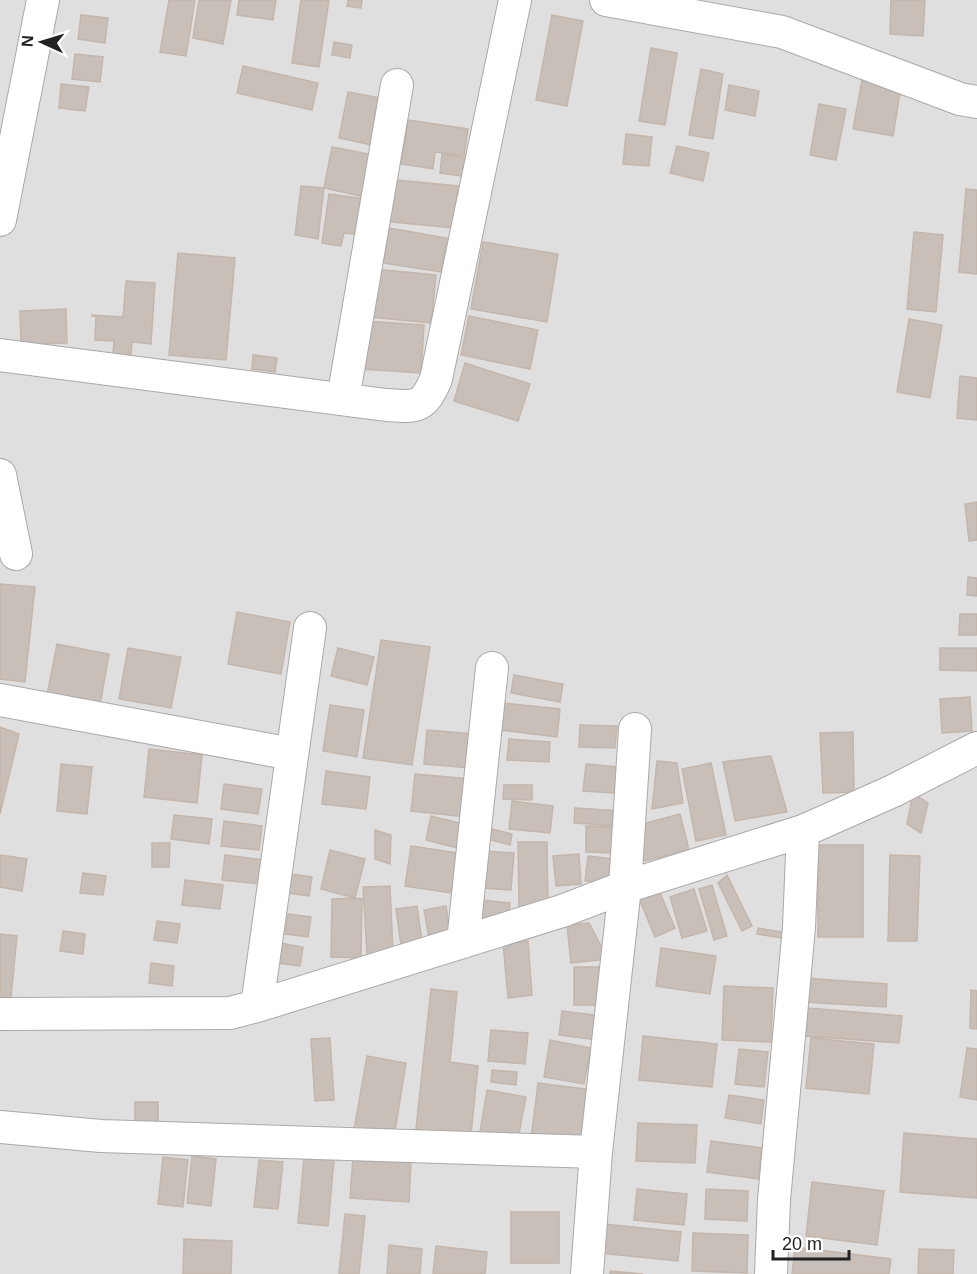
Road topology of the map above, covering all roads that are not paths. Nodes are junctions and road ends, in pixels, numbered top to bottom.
1 (43, 0) edge
2 (515, 0) edge
3 (606, 0) edge
4 (398, 85) dead end
5 (977, 102) edge
6 (11, 109) edge
7 (0, 220) edge
8 (0, 355) edge
9 (343, 399) junction
10 (0, 475) edge
11 (16, 554) dead end
12 (310, 628) dead end
13 (492, 668) dead end
14 (0, 700) edge
15 (635, 729) dead end
16 (977, 748) edge
17 (292, 754) junction
18 (803, 831) junction
19 (625, 887) junction
20 (463, 942) junction
21 (257, 1006) junction
22 (0, 1014) edge
23 (0, 1127) edge
24 (596, 1152) junction
25 (586, 1274) edge
26 (771, 1274) edge

1 - 6 street
2 - 9 street
3 - 5 street
4 - 9 street
6 - 7 street
8 - 9 street
10 - 11 street
12 - 17 street
13 - 20 street
14 - 17 street
15 - 19 street
16 - 18 street
17 - 21 street
18 - 19 street
18 - 26 street
19 - 20 street
19 - 24 street
20 - 21 street
21 - 22 street
23 - 24 street
24 - 25 street

